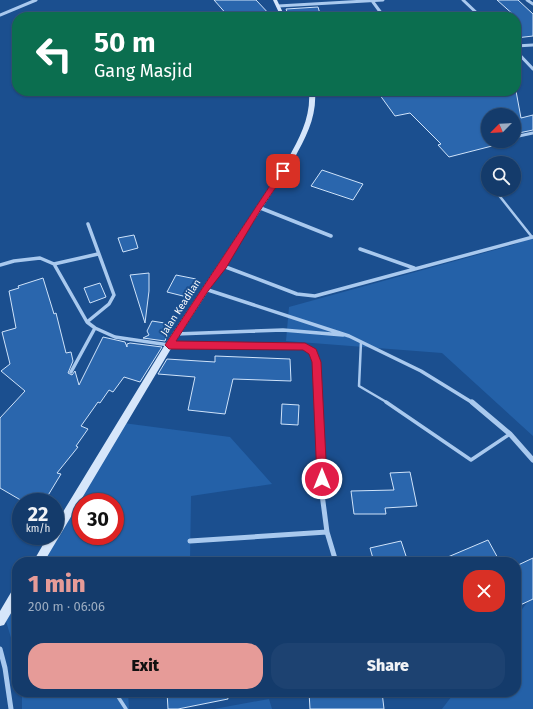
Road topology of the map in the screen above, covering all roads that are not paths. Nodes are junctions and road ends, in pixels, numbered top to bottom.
1 (36, 0) edge
2 (275, 0) edge
3 (383, 0) edge
4 (463, 0) edge
5 (528, 0) edge
6 (365, 1) edge
7 (373, 2) junction
8 (533, 4) edge
9 (278, 6) junction
10 (281, 12) edge
11 (380, 12) edge
12 (476, 12) edge
13 (0, 15) edge
14 (533, 45) edge
15 (521, 46) edge
16 (521, 56) edge
17 (533, 69) edge
18 (312, 96) edge
19 (533, 133) edge
20 (521, 136) edge
21 (500, 196) edge
22 (258, 207) junction
23 (88, 224) dead end
24 (331, 236) dead end
25 (533, 237) edge
26 (360, 249) dead end
27 (98, 254) junction
28 (54, 264) junction
29 (0, 265) edge
30 (223, 266) junction
31 (414, 268) junction
32 (205, 289) junction
33 (87, 322) junction
34 (95, 328) junction
35 (176, 334) junction
36 (349, 336) junction
37 (361, 342) junction
38 (169, 345) junction
39 (71, 372) dead end
40 (510, 434) junction
41 (533, 460) edge
42 (64, 518) edge
43 (326, 532) junction
44 (190, 541) dead end
45 (48, 545) edge
46 (41, 557) edge
47 (334, 557) edge
48 (12, 601) edge
49 (0, 621) edge
50 (0, 649) edge
51 (118, 697) edge
52 (11, 709) edge
53 (126, 709) edge

1 - 13 street
2 - 9 main road
3 - 7 street
4 - 12 street
5 - 8 street
6 - 7 street
6 - 9 street
7 - 11 street
9 - 10 main road
14 - 15 street
16 - 17 street
18 - 22 main road, Jalan Keadilan
19 - 20 street
21 - 25 lane
22 - 24 street
22 - 30 main road, Jalan Keadilan
23 - 27 street
25 - 31 street
26 - 31 street
27 - 28 street
27 - 33 street
28 - 29 street
28 - 33 street
30 - 31 street
30 - 32 main road, Jalan Keadilan
32 - 35 main road, Jalan Keadilan
32 - 36 street
33 - 34 street
34 - 38 street
34 - 39 street
35 - 36 street
35 - 38 main road, Jalan Keadilan
36 - 37 street
37 - 40 street
37 - 40 lane
38 - 42 main road, Jalan Keadilan
38 - 43 street
40 - 41 street
43 - 44 street
43 - 47 street
45 - 46 main road, Jalan Keadilan
48 - 49 main road
50 - 52 street
51 - 53 lane

